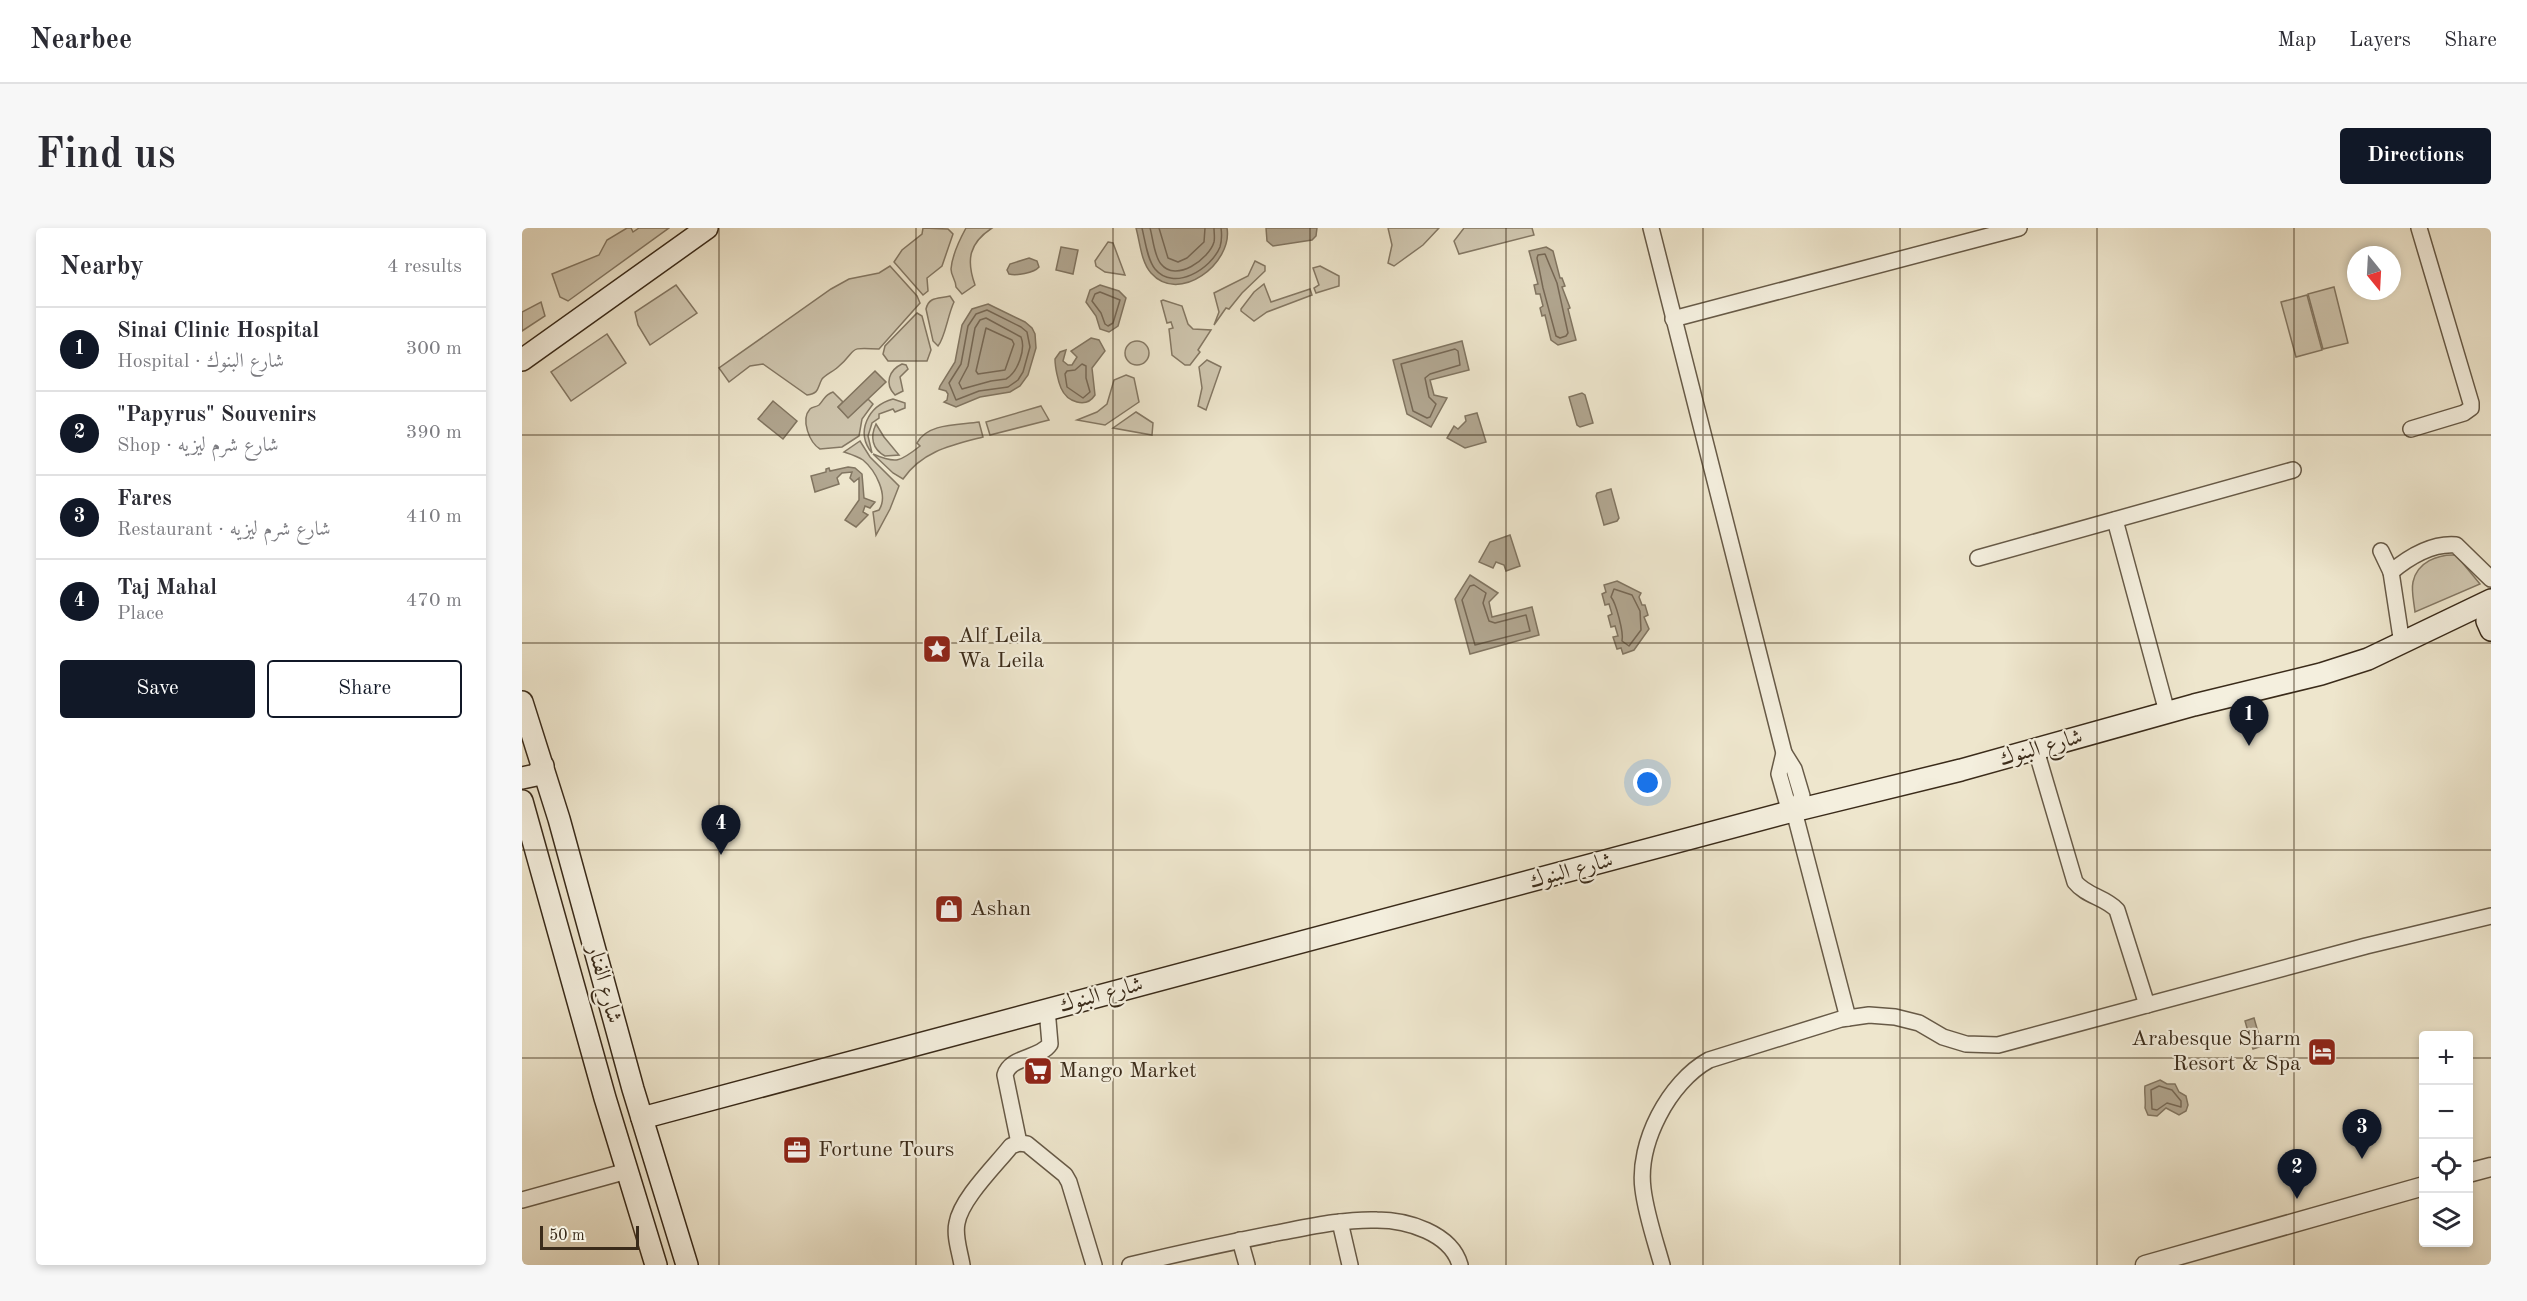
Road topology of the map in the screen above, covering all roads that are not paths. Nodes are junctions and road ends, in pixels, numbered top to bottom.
1 (707, 228) edge
2 (1651, 228) edge
3 (2019, 228) edge
4 (2419, 228) edge
5 (1672, 319) junction
6 (522, 360) edge
7 (2411, 429) dead end
8 (2293, 470) dead end
9 (2115, 520) junction
10 (2380, 551) dead end
11 (1978, 558) dead end
12 (2391, 572) junction
13 (2491, 579) edge
14 (2491, 602) edge
15 (2491, 630) edge
16 (2402, 644) junction
17 (522, 702) edge
18 (2168, 712) junction
19 (2036, 750) junction
20 (543, 766) junction
21 (522, 778) edge
22 (1794, 811) junction
23 (524, 814) edge
24 (559, 819) junction
25 (2491, 916) edge
26 (2147, 1005) junction
27 (1047, 1009) junction
28 (1848, 1018) junction
29 (642, 1118) junction
30 (1019, 1143) junction
31 (2491, 1167) edge
32 (627, 1171) junction
33 (2473, 1172) edge
34 (2419, 1187) edge
35 (522, 1200) edge
36 (1340, 1222) junction
37 (1240, 1240) junction
38 (656, 1265) edge
39 (687, 1265) edge
40 (962, 1265) edge
41 (1094, 1265) edge
42 (1130, 1265) edge
43 (1247, 1265) edge
44 (1350, 1265) edge
45 (1460, 1265) edge
46 (1662, 1265) edge
47 (2145, 1265) edge

1 - 6 main road
2 - 5 street
3 - 5 street
4 - 7 street
5 - 22 street
8 - 9 street
9 - 11 street
9 - 18 street
10 - 12 street
12 - 13 street
12 - 16 street
14 - 15 main road
14 - 16 main road, شارع البنوك
16 - 18 main road, شارع البنوك
17 - 20 main road, شارع الفنار
18 - 19 main road, شارع البنوك
19 - 22 main road, شارع البنوك
19 - 26 street
20 - 21 main road
20 - 24 main road, شارع الفنار
22 - 27 main road, شارع البنوك
22 - 28 street
23 - 24 main road
23 - 32 main road, شارع الفنار
24 - 29 main road, شارع الفنار
25 - 26 street
26 - 28 street
27 - 29 main road, شارع البنوك
27 - 30 street
28 - 46 street
29 - 39 main road, شارع الفنار
30 - 40 street
30 - 41 street
31 - 33 street
32 - 35 street
32 - 38 main road, شارع الفنار
34 - 47 street
36 - 37 street
36 - 44 street
36 - 45 street
37 - 42 street
37 - 43 street

